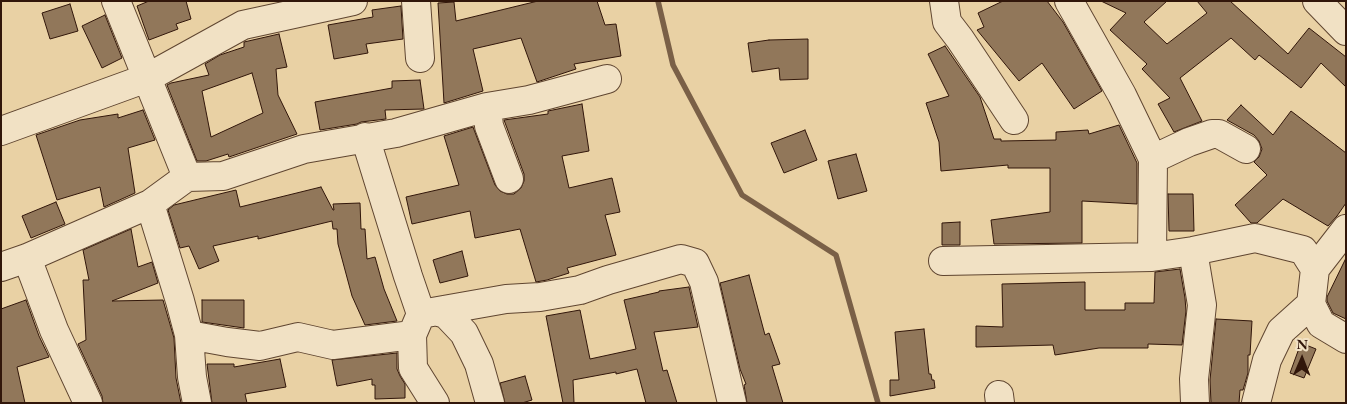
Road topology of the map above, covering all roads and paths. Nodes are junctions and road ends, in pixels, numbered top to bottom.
1 (116, 1) edge
2 (353, 1) edge
3 (416, 1) edge
4 (944, 1) edge
5 (1068, 1) edge
6 (1317, 1) edge
7 (1346, 31) edge
8 (420, 58) dead end
9 (147, 78) junction
10 (606, 79) dead end
11 (487, 107) junction
12 (1014, 120) dead end
13 (1, 131) edge
14 (365, 137) junction
15 (1246, 149) dead end
16 (1153, 159) junction
17 (187, 177) junction
18 (509, 179) dead end
19 (150, 204) junction
20 (1346, 230) edge
21 (1193, 251) junction
22 (1152, 257) junction
23 (27, 258) junction
24 (944, 261) dead end
25 (1, 267) edge
26 (1315, 269) junction
27 (1311, 304) junction
28 (424, 320) junction
29 (189, 335) junction
30 (1346, 339) edge
31 (88, 403) edge
32 (197, 403) edge
33 (434, 403) edge
34 (490, 403) edge
35 (732, 403) edge
36 (1195, 403) edge
37 (1256, 403) edge

1 - 9 street
2 - 9 street
3 - 8 street
4 - 12 street
5 - 16 street
6 - 7 street
9 - 13 street
9 - 17 street
10 - 11 street
11 - 14 street
11 - 18 street
14 - 17 street
14 - 28 street
15 - 16 street
16 - 22 street
17 - 19 street
19 - 23 street
19 - 29 street
20 - 26 street
21 - 22 street
21 - 26 street
21 - 36 street
22 - 24 street
23 - 25 street
23 - 31 street
26 - 27 street
27 - 30 street
27 - 37 street
28 - 29 street
28 - 33 street
28 - 34 street
28 - 35 street
29 - 32 street

